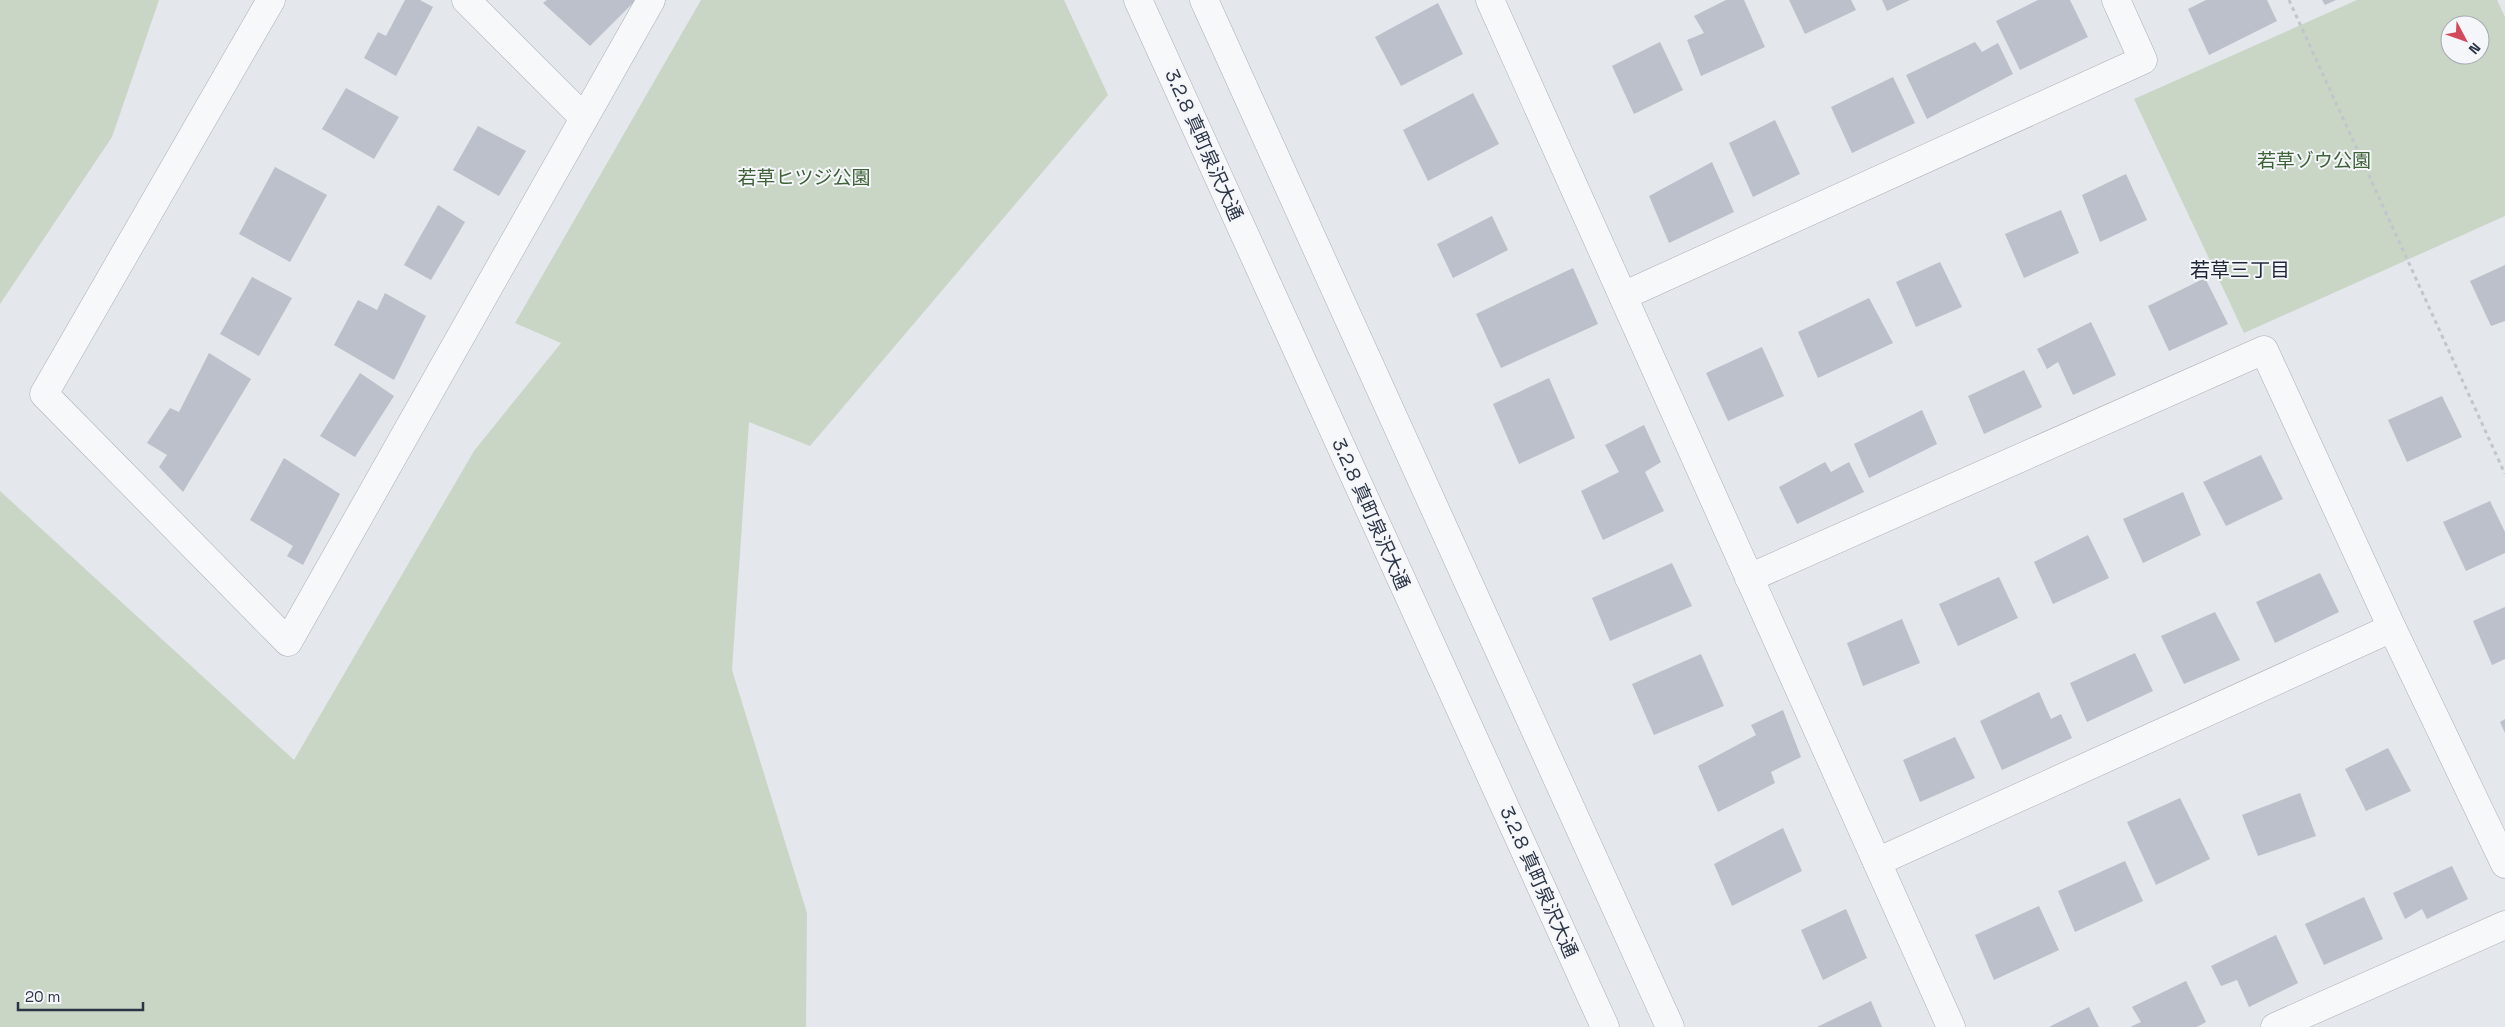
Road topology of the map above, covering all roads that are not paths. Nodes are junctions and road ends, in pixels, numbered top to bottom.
1 (271, 0) edge
2 (466, 0) edge
3 (651, 0) edge
4 (1138, 0) edge
5 (1204, 0) edge
6 (2116, 0) edge
7 (1500, 3) edge
8 (584, 118) junction
9 (1623, 296) junction
10 (1749, 578) junction
11 (2392, 628) junction
12 (1877, 862) junction
13 (2505, 864) edge
14 (2505, 924) edge
15 (1605, 1027) edge
16 (1670, 1027) edge
17 (1951, 1027) edge
18 (2275, 1027) edge

1 - 8 street
2 - 8 street
3 - 8 street
4 - 15 street, 3.2.8 真町泉沢大通
5 - 16 street
6 - 9 street
7 - 9 street
9 - 10 street
10 - 11 street
10 - 12 street
11 - 12 street
11 - 13 street
12 - 17 street
14 - 18 street

